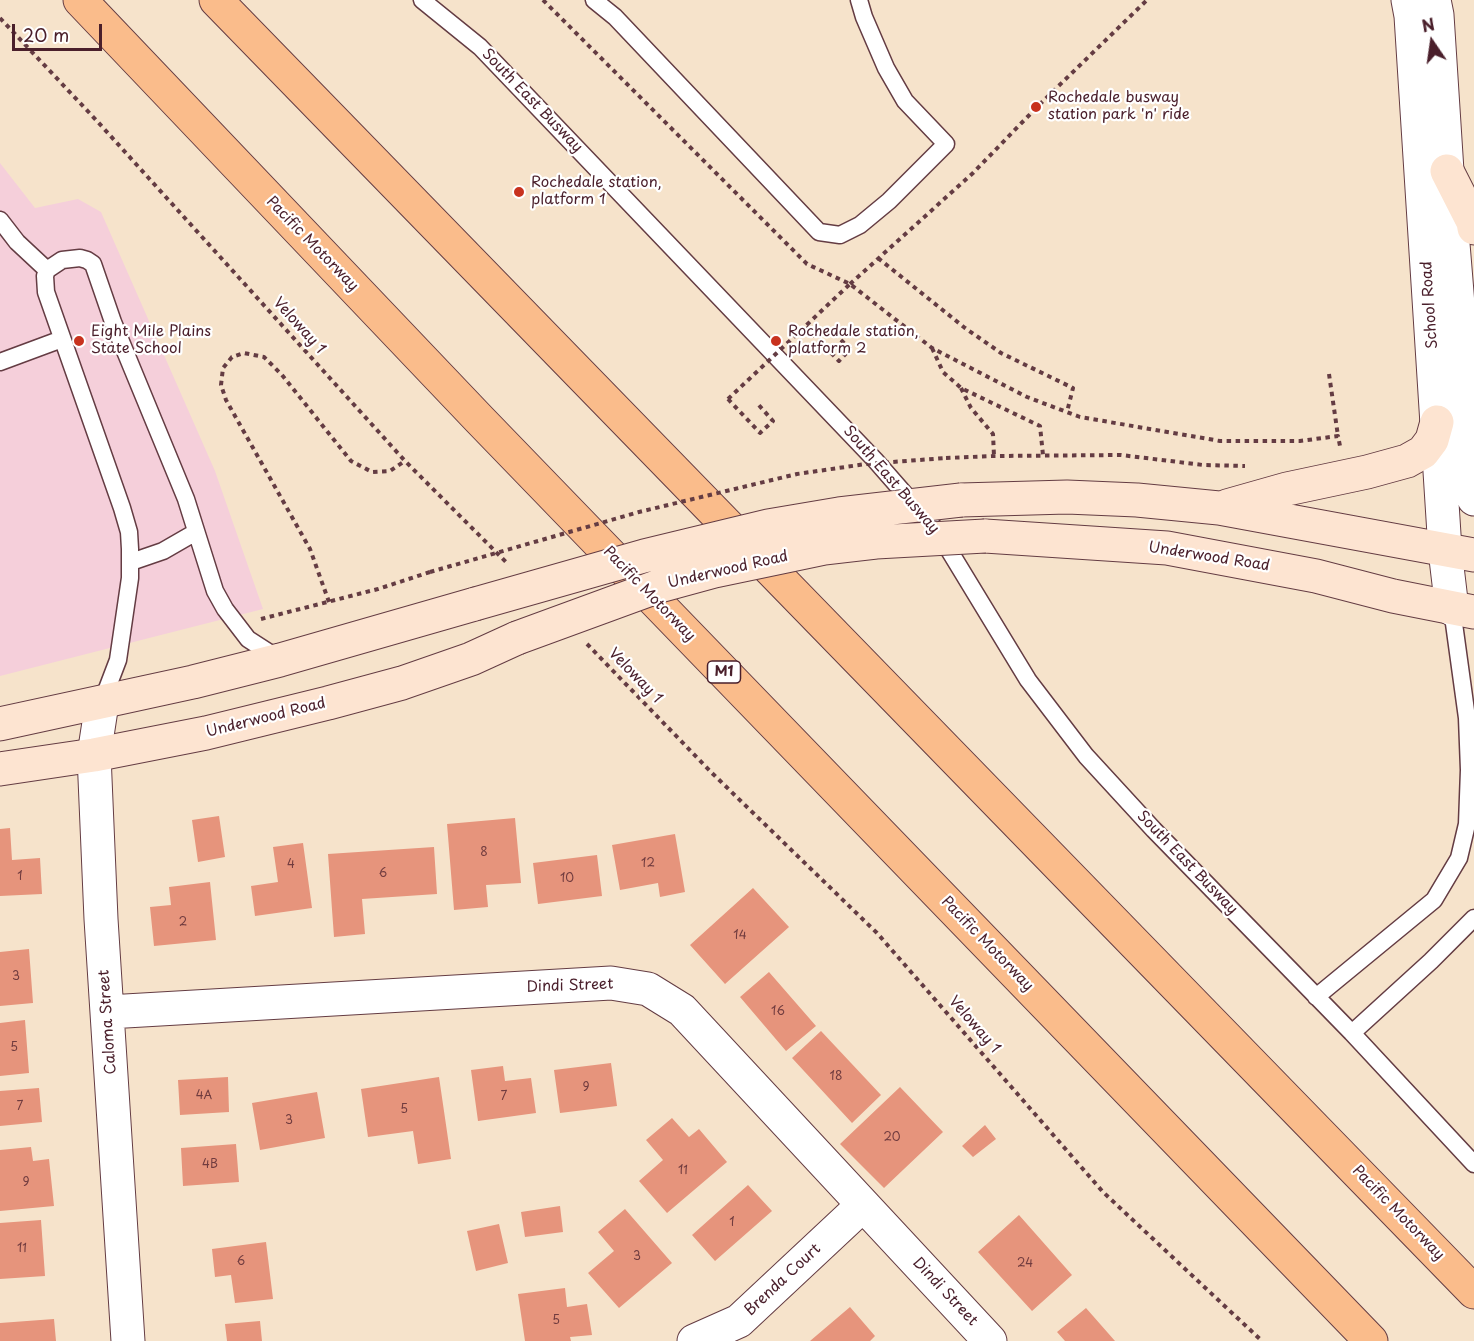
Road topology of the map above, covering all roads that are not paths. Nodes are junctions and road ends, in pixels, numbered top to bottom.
1 (80, 0) edge
2 (216, 0) edge
3 (422, 0) edge
4 (594, 0) edge
5 (859, 0) edge
6 (1408, 0) edge
7 (1434, 0) edge
8 (1447, 171) junction
9 (0, 220) edge
10 (1474, 228) edge
11 (47, 270) junction
12 (62, 339) junction
13 (0, 362) edge
14 (1437, 422) junction
15 (1474, 499) edge
16 (1220, 508) junction
17 (196, 532) junction
18 (1460, 553) edge
19 (131, 562) junction
20 (1463, 610) edge
21 (280, 660) junction
22 (102, 703) junction
23 (0, 724) edge
24 (94, 755) junction
25 (0, 769) edge
26 (1474, 918) edge
27 (1316, 997) junction
28 (108, 1012) junction
29 (1352, 1033) junction
30 (1474, 1164) edge
31 (863, 1205) junction
32 (1474, 1292) edge
33 (128, 1341) edge
34 (694, 1341) edge
35 (990, 1341) edge
36 (1371, 1341) edge

1 - 36 highway, Pacific Motorway / M1
2 - 32 highway, Pacific Motorway
3 - 27 lane, South East Busway
4 - 5 lane
6 - 14 street, School Road
7 - 8 street, School Road
8 - 10 main road
8 - 15 street, School Road
9 - 11 lane
11 - 12 lane
11 - 17 lane
12 - 13 lane
12 - 19 lane
14 - 16 main road
14 - 18 street, School Road
16 - 18 main road
16 - 21 main road, bridge
17 - 19 lane
17 - 21 lane
18 - 20 street, School Road
19 - 22 lane
20 - 24 main road, Underwood Road, bridge
20 - 27 lane
21 - 22 main road
22 - 23 main road
22 - 24 street, Caloma Street
24 - 25 main road, Underwood Road
24 - 28 street, Caloma Street
26 - 29 lane
27 - 29 lane, South East Busway
28 - 31 street, Dindi Street
28 - 33 street, Caloma Street
29 - 30 lane, South East Busway
31 - 34 street, Brenda Court
31 - 35 street, Dindi Street

